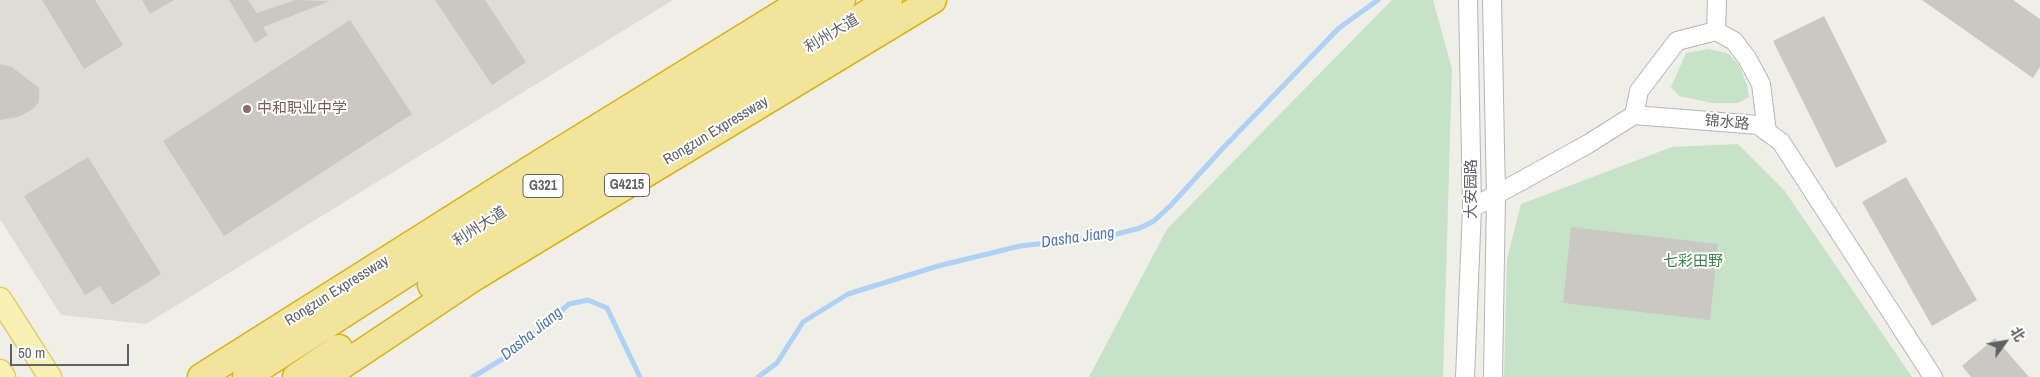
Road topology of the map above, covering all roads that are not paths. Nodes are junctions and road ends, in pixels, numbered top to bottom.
1 (804, 0) edge
2 (842, 0) edge
3 (889, 0) edge
4 (933, 0) edge
5 (1468, 0) edge
6 (1492, 0) edge
7 (1717, 0) edge
8 (1716, 31) junction
9 (1634, 115) junction
10 (1767, 132) junction
11 (1496, 195) junction
12 (1472, 208) junction
13 (0, 299) edge
14 (0, 371) edge
15 (4, 377) edge
16 (50, 377) edge
17 (201, 377) edge
18 (246, 377) edge
19 (296, 377) edge
20 (325, 377) edge
21 (1465, 377) edge
22 (1493, 377) edge
23 (1933, 377) edge

1 - 17 highway, Rongzun Expressway
2 - 18 highway, 利州大道 / G321
3 - 19 highway, 利州大道 / G321
4 - 20 highway, Rongzun Expressway / G4215
5 - 12 street, 大安园路
6 - 11 street
7 - 8 street
8 - 9 street
8 - 10 street
9 - 10 street, 锦水路
9 - 11 street
10 - 23 street, 锦水路
11 - 12 street
11 - 22 street
12 - 21 street, 大安园路
13 - 16 main road
14 - 15 main road

